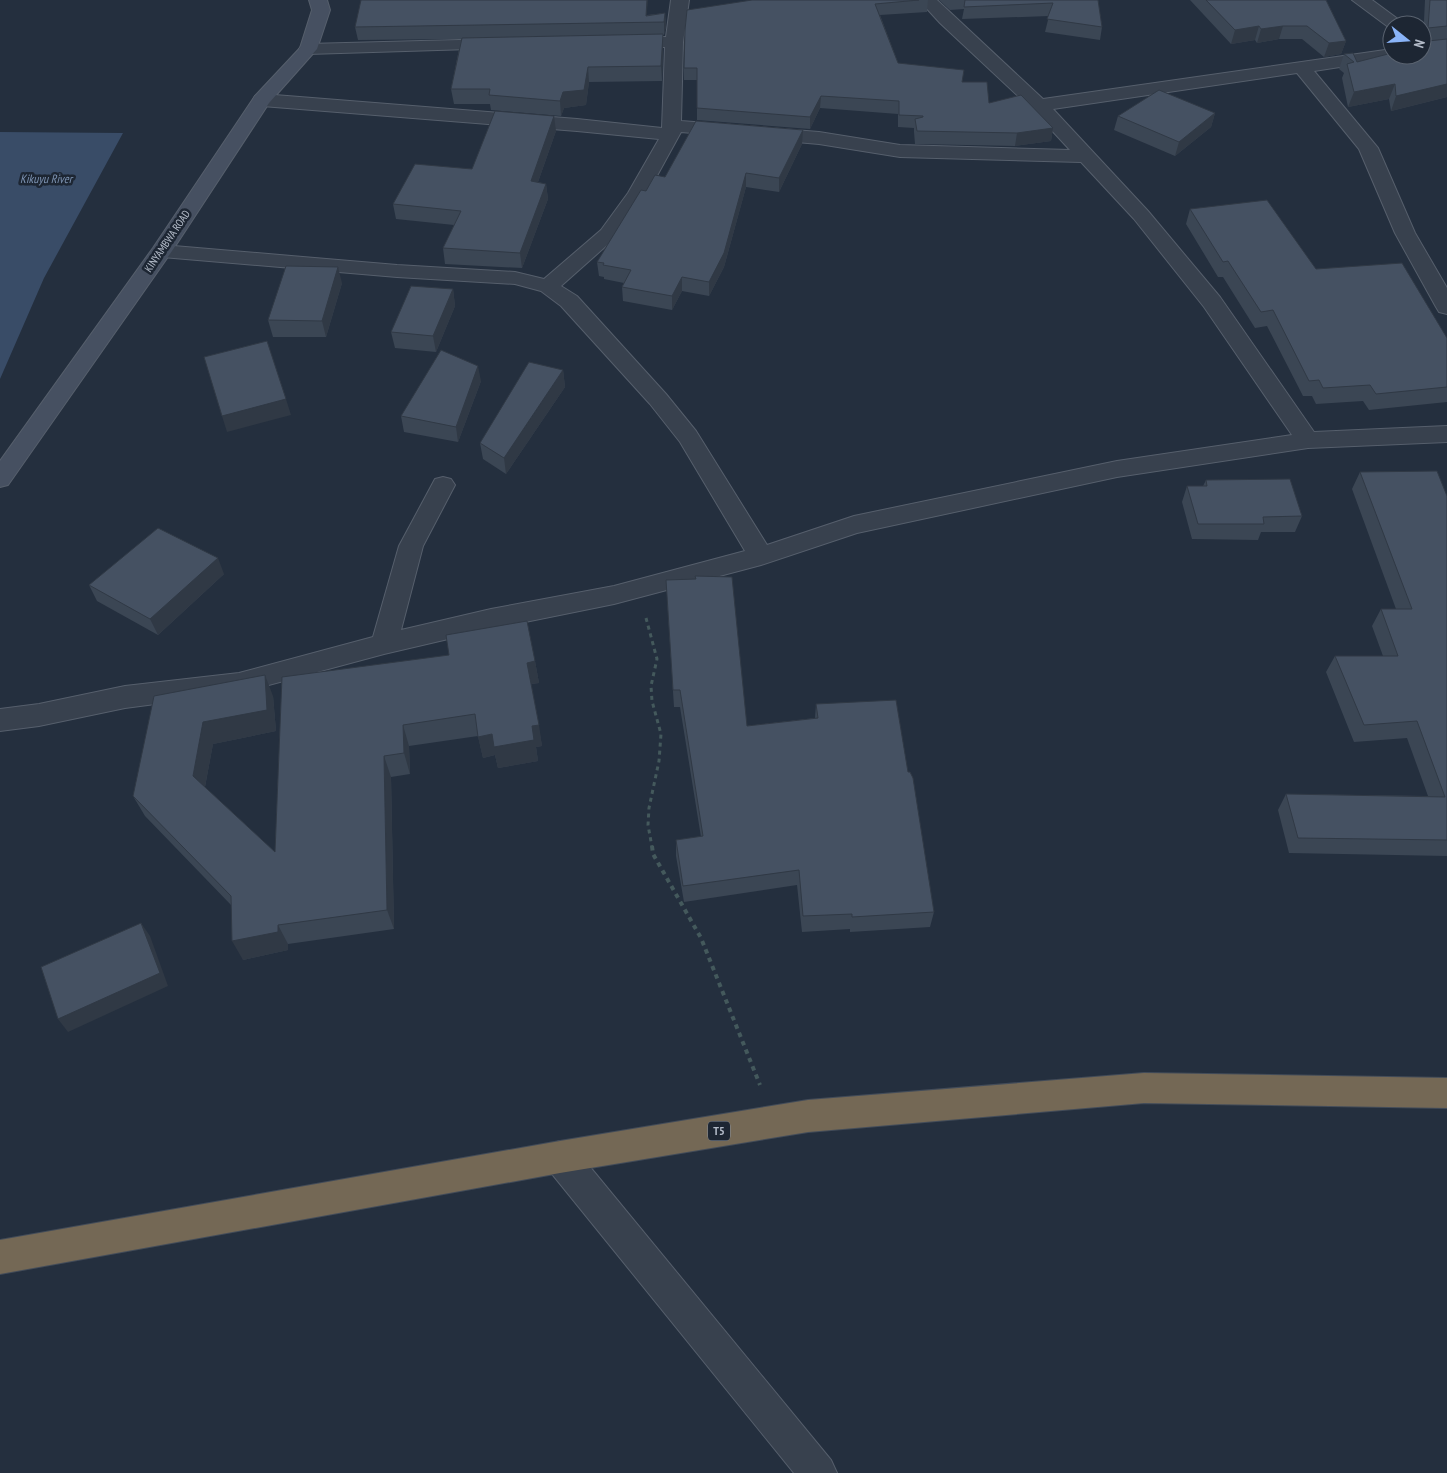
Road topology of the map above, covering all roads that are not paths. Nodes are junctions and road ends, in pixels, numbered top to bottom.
1 (318, 0) edge
2 (680, 0) edge
3 (928, 0) edge
4 (1361, 0) edge
5 (1383, 15) edge
6 (604, 42) edge
7 (674, 42) junction
8 (514, 44) edge
9 (308, 49) junction
10 (1382, 55) edge
11 (1300, 67) junction
12 (262, 100) junction
13 (1039, 105) junction
14 (671, 130) junction
15 (1087, 156) junction
16 (162, 250) junction
17 (548, 286) junction
18 (1447, 307) edge
19 (1447, 434) edge
20 (1308, 440) junction
21 (0, 479) edge
22 (443, 486) dead end
23 (761, 556) junction
24 (384, 644) junction
25 (0, 720) edge
26 (1447, 1092) edge
27 (560, 1157) junction
28 (0, 1257) edge
29 (818, 1473) edge

1 - 9 street, KINYAMBWA ROAD
2 - 7 street
3 - 13 street
4 - 5 street
6 - 7 street
7 - 14 street
8 - 9 street
9 - 12 street, KINYAMBWA ROAD
10 - 11 street
11 - 13 street
11 - 18 street
12 - 14 street
12 - 16 street, KINYAMBWA ROAD
13 - 15 street
14 - 15 street
14 - 17 street
15 - 20 street
16 - 17 street
16 - 21 street, KINYAMBWA ROAD
17 - 23 street
19 - 20 street
20 - 23 street
22 - 24 street
23 - 24 street
24 - 25 street
26 - 27 highway, T5
27 - 28 highway, T5
27 - 29 street

